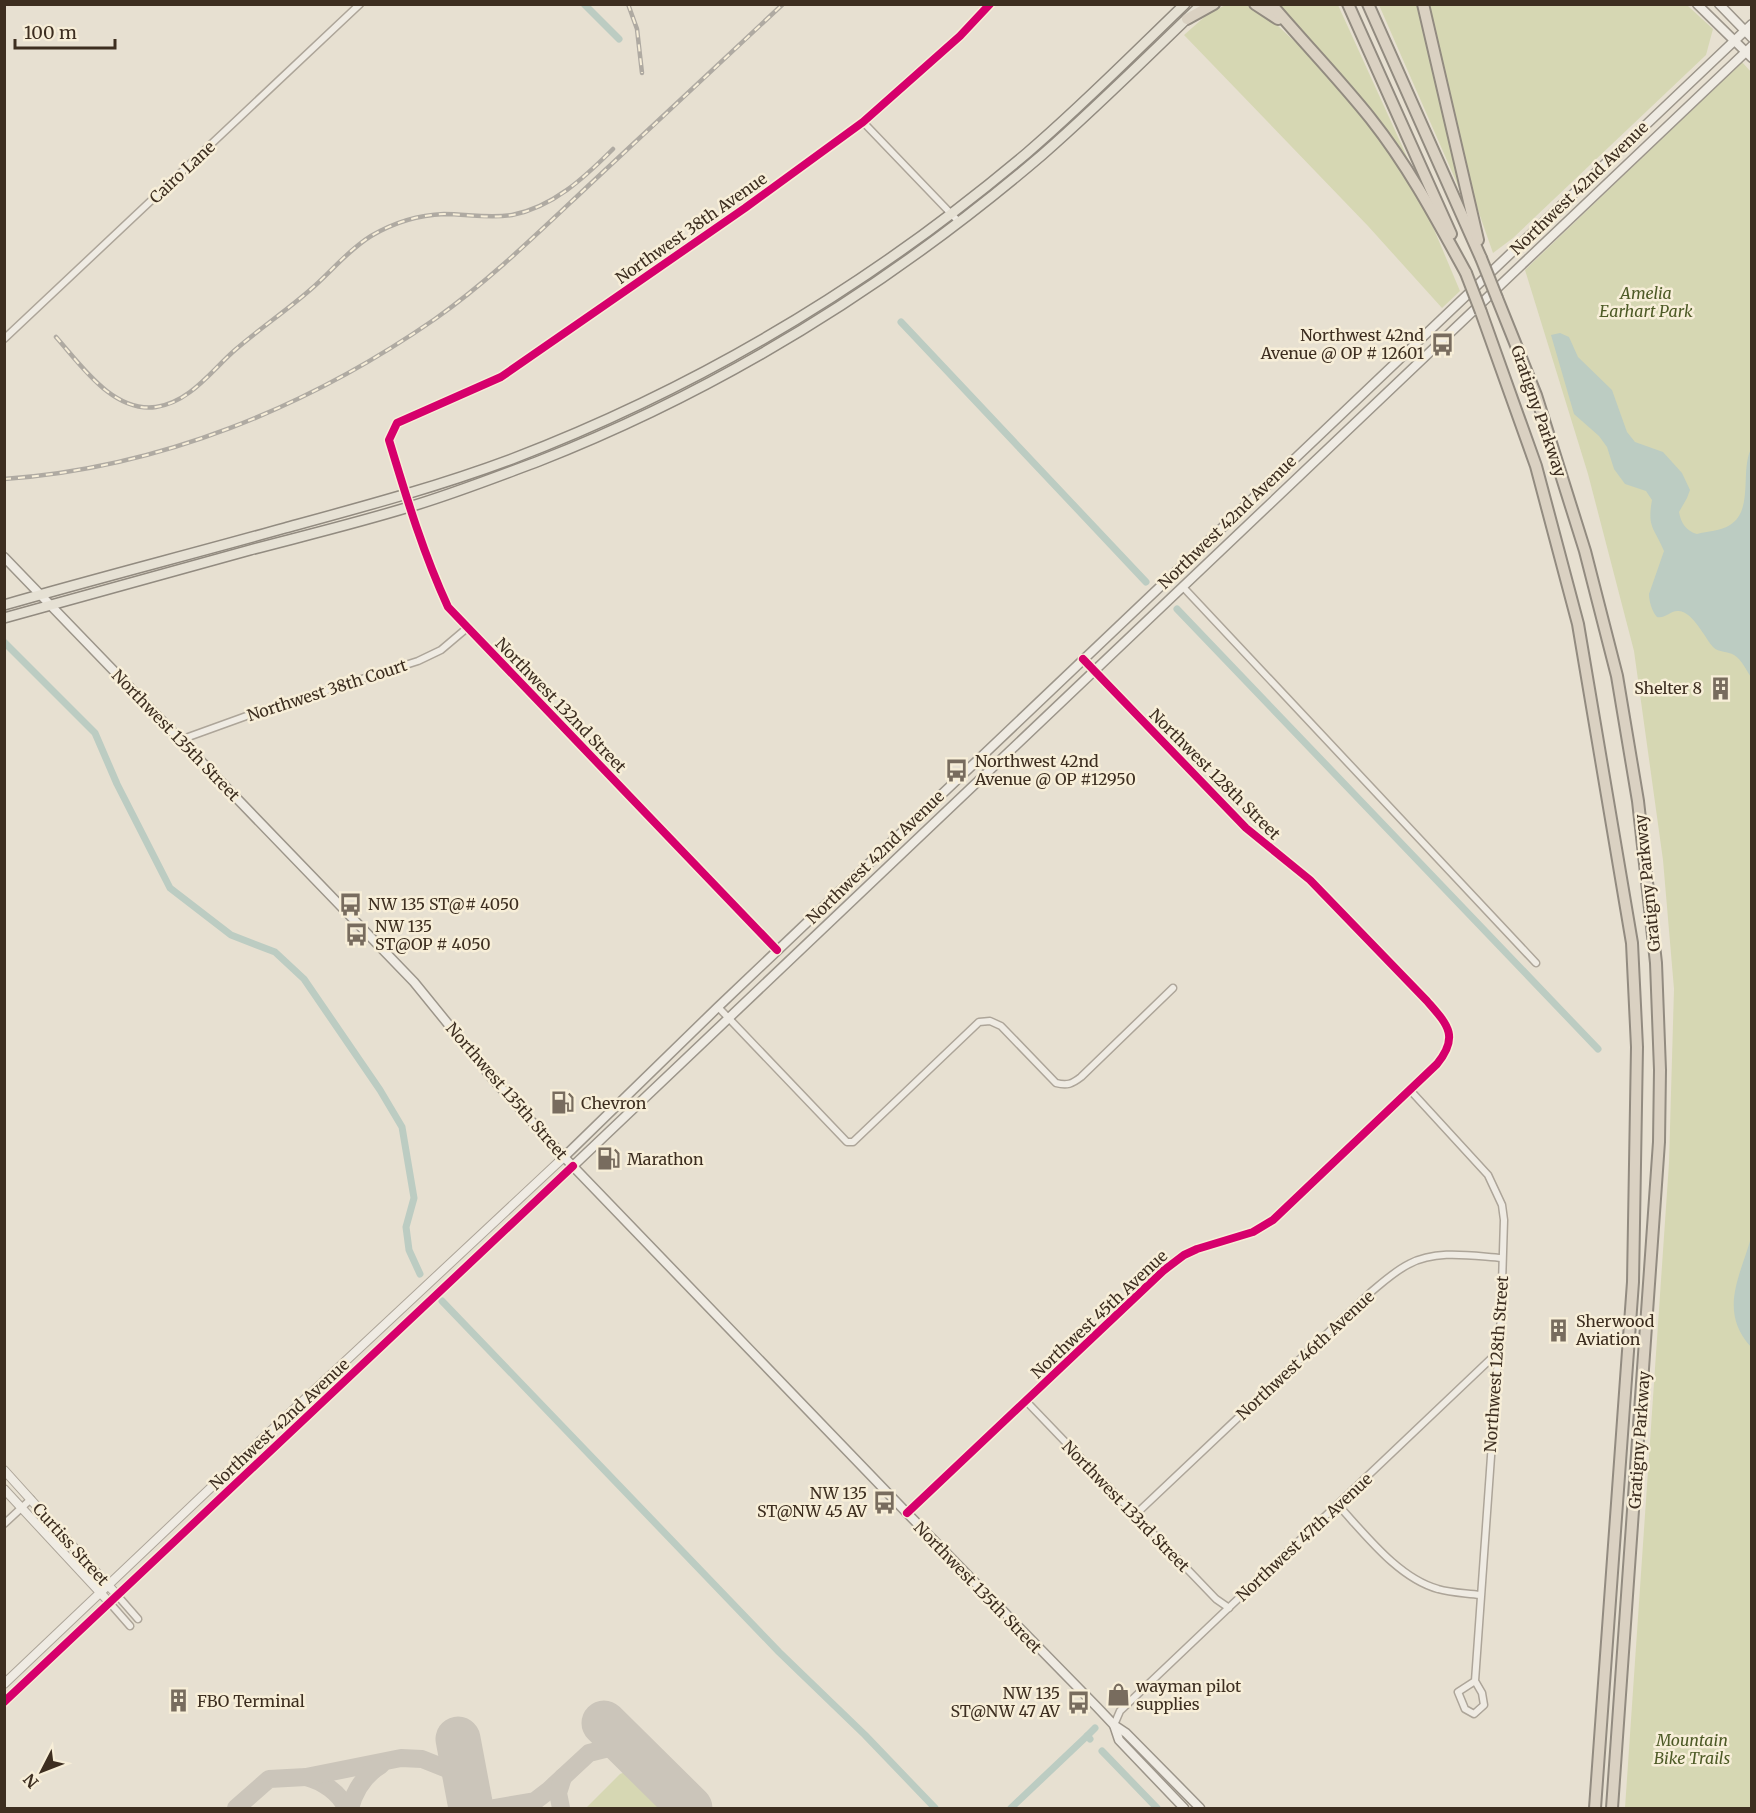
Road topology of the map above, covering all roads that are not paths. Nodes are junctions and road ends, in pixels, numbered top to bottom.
1 (360, 4) edge
2 (990, 4) edge
3 (1185, 4) edge
4 (1202, 4) edge
5 (1214, 4) edge
6 (1256, 4) edge
7 (1271, 4) edge
8 (1348, 4) edge
9 (1368, 4) edge
10 (1423, 4) edge
11 (1697, 4) edge
12 (1719, 4) edge
13 (1187, 19) junction
14 (1752, 24) edge
15 (1292, 28) junction
16 (1744, 31) junction
17 (1752, 38) edge
18 (1734, 40) junction
19 (1750, 52) edge
20 (863, 122) junction
21 (951, 214) junction
22 (959, 222) junction
23 (1481, 258) junction
24 (1466, 273) junction
25 (4, 339) edge
26 (1385, 372) junction
27 (1397, 384) junction
28 (389, 440) joint
29 (1271, 481) junction
30 (1282, 493) junction
31 (405, 496) junction
32 (410, 507) junction
33 (4, 557) edge
34 (1183, 587) junction
35 (42, 594) junction
36 (51, 604) junction
37 (4, 605) edge
38 (4, 618) edge
39 (467, 628) junction
40 (1083, 659) junction
41 (1094, 671) junction
42 (1028, 712) junction
43 (1039, 724) junction
44 (180, 740) junction
45 (973, 763) junction
46 (985, 775) junction
47 (777, 950) junction
48 (789, 962) junction
49 (1536, 963) dead end
50 (1173, 988) dead end
51 (718, 1007) junction
52 (730, 1018) junction
53 (1450, 1036) joint
54 (1410, 1090) junction
55 (564, 1157) junction
56 (573, 1166) junction
57 (1502, 1258) junction
58 (418, 1294) junction
59 (426, 1303) junction
60 (1497, 1353) junction
61 (1026, 1401) junction
62 (261, 1441) junction
63 (270, 1451) junction
64 (4, 1470) edge
65 (4, 1489) edge
66 (31, 1499) junction
67 (1338, 1505) junction
68 (22, 1508) junction
69 (907, 1513) junction
70 (1136, 1514) junction
71 (4, 1524) edge
72 (108, 1585) junction
73 (100, 1592) junction
74 (117, 1595) junction
75 (1480, 1595) junction
76 (109, 1602) junction
77 (1229, 1608) junction
78 (138, 1619) dead end
79 (130, 1626) dead end
80 (1475, 1681) junction
81 (4, 1684) edge
82 (4, 1702) edge
83 (1114, 1725) junction
84 (1184, 1809) edge
85 (1200, 1809) edge
86 (1595, 1809) edge
87 (1612, 1809) edge

1 - 25 street, Cairo Lane
2 - 20 street, Northwest 38th Avenue
3 - 21 main road
4 - 13 main road
5 - 13 highway
6 - 15 highway
7 - 15 highway
8 - 24 highway, Gratigny Parkway
9 - 23 highway, Gratigny Parkway
10 - 23 highway
11 - 18 main road
12 - 16 main road
13 - 22 main road
14 - 16 main road, Northwest 42nd Avenue
15 - 24 highway
16 - 17 main road
16 - 18 main road, Northwest 42nd Avenue
18 - 19 main road
18 - 26 main road, Northwest 42nd Avenue
19 - 27 main road, Northwest 42nd Avenue
20 - 21 street
20 - 28 street, Northwest 38th Avenue
21 - 22 street
21 - 31 main road
22 - 32 main road
23 - 87 highway, Gratigny Parkway, bridge
24 - 86 highway, Gratigny Parkway, bridge
26 - 27 main road
26 - 29 main road, Northwest 42nd Avenue
27 - 30 main road, Northwest 42nd Avenue
28 - 31 street, Northwest 132nd Street
29 - 30 main road
29 - 40 main road, Northwest 42nd Avenue
30 - 34 main road, Northwest 42nd Avenue
31 - 32 street, Northwest 132nd Street
31 - 35 main road
32 - 36 main road
32 - 39 street, Northwest 132nd Street
33 - 35 main road, Northwest 135th Street
34 - 41 main road, Northwest 42nd Avenue
34 - 49 street
35 - 36 main road, Northwest 135th Street
35 - 37 main road
36 - 38 main road
36 - 44 main road, Northwest 135th Street
39 - 44 street, Northwest 38th Court
39 - 47 street, Northwest 132nd Street
40 - 41 street, Northwest 128th Street
40 - 42 main road, Northwest 42nd Avenue
41 - 43 main road, Northwest 42nd Avenue
41 - 53 street, Northwest 128th Street
42 - 43 main road
42 - 45 main road, Northwest 42nd Avenue
43 - 46 main road, Northwest 42nd Avenue
44 - 55 main road, Northwest 135th Street
45 - 46 main road
45 - 47 main road, Northwest 42nd Avenue
46 - 48 main road, Northwest 42nd Avenue
47 - 48 main road
47 - 51 main road, Northwest 42nd Avenue
48 - 52 main road, Northwest 42nd Avenue
50 - 52 street
51 - 52 street
51 - 55 main road, Northwest 42nd Avenue
52 - 56 main road, Northwest 42nd Avenue
53 - 54 street, Northwest 45th Avenue
54 - 57 street, Northwest 128th Street
54 - 61 street, Northwest 45th Avenue
55 - 56 main road, Northwest 135th Street
55 - 58 street, Northwest 42nd Avenue
56 - 59 street, Northwest 42nd Avenue
56 - 69 main road, Northwest 135th Street
57 - 60 street, Northwest 128th Street
57 - 70 street, Northwest 46th Avenue
58 - 59 street
58 - 62 street, Northwest 42nd Avenue
59 - 63 street, Northwest 42nd Avenue
60 - 67 street, Northwest 47th Avenue
60 - 75 street, Northwest 128th Street
61 - 69 street, Northwest 45th Avenue
61 - 70 street, Northwest 133rd Street
62 - 63 street
62 - 72 street, Northwest 42nd Avenue
63 - 74 street, Northwest 42nd Avenue
64 - 66 street, Curtiss Street
65 - 68 street, Curtiss Street
66 - 68 street
66 - 72 street, Curtiss Street
67 - 75 street
67 - 77 street, Northwest 47th Avenue
68 - 71 street
68 - 73 street, Curtiss Street
69 - 83 main road, Northwest 135th Street
70 - 77 street, Northwest 133rd Street
72 - 73 street, Northwest 42nd Avenue
72 - 74 street, Curtiss Street
73 - 76 street, Curtiss Street
73 - 81 street, Northwest 42nd Avenue
74 - 76 street, Northwest 42nd Avenue
74 - 78 street, Curtiss Street
75 - 80 street, Northwest 128th Street
76 - 79 street, Curtiss Street
76 - 82 street, Northwest 42nd Avenue
77 - 83 street, Northwest 47th Avenue
80 - 80 street
83 - 84 main road, Northwest 135th Street
83 - 85 main road, Northwest 135th Street

